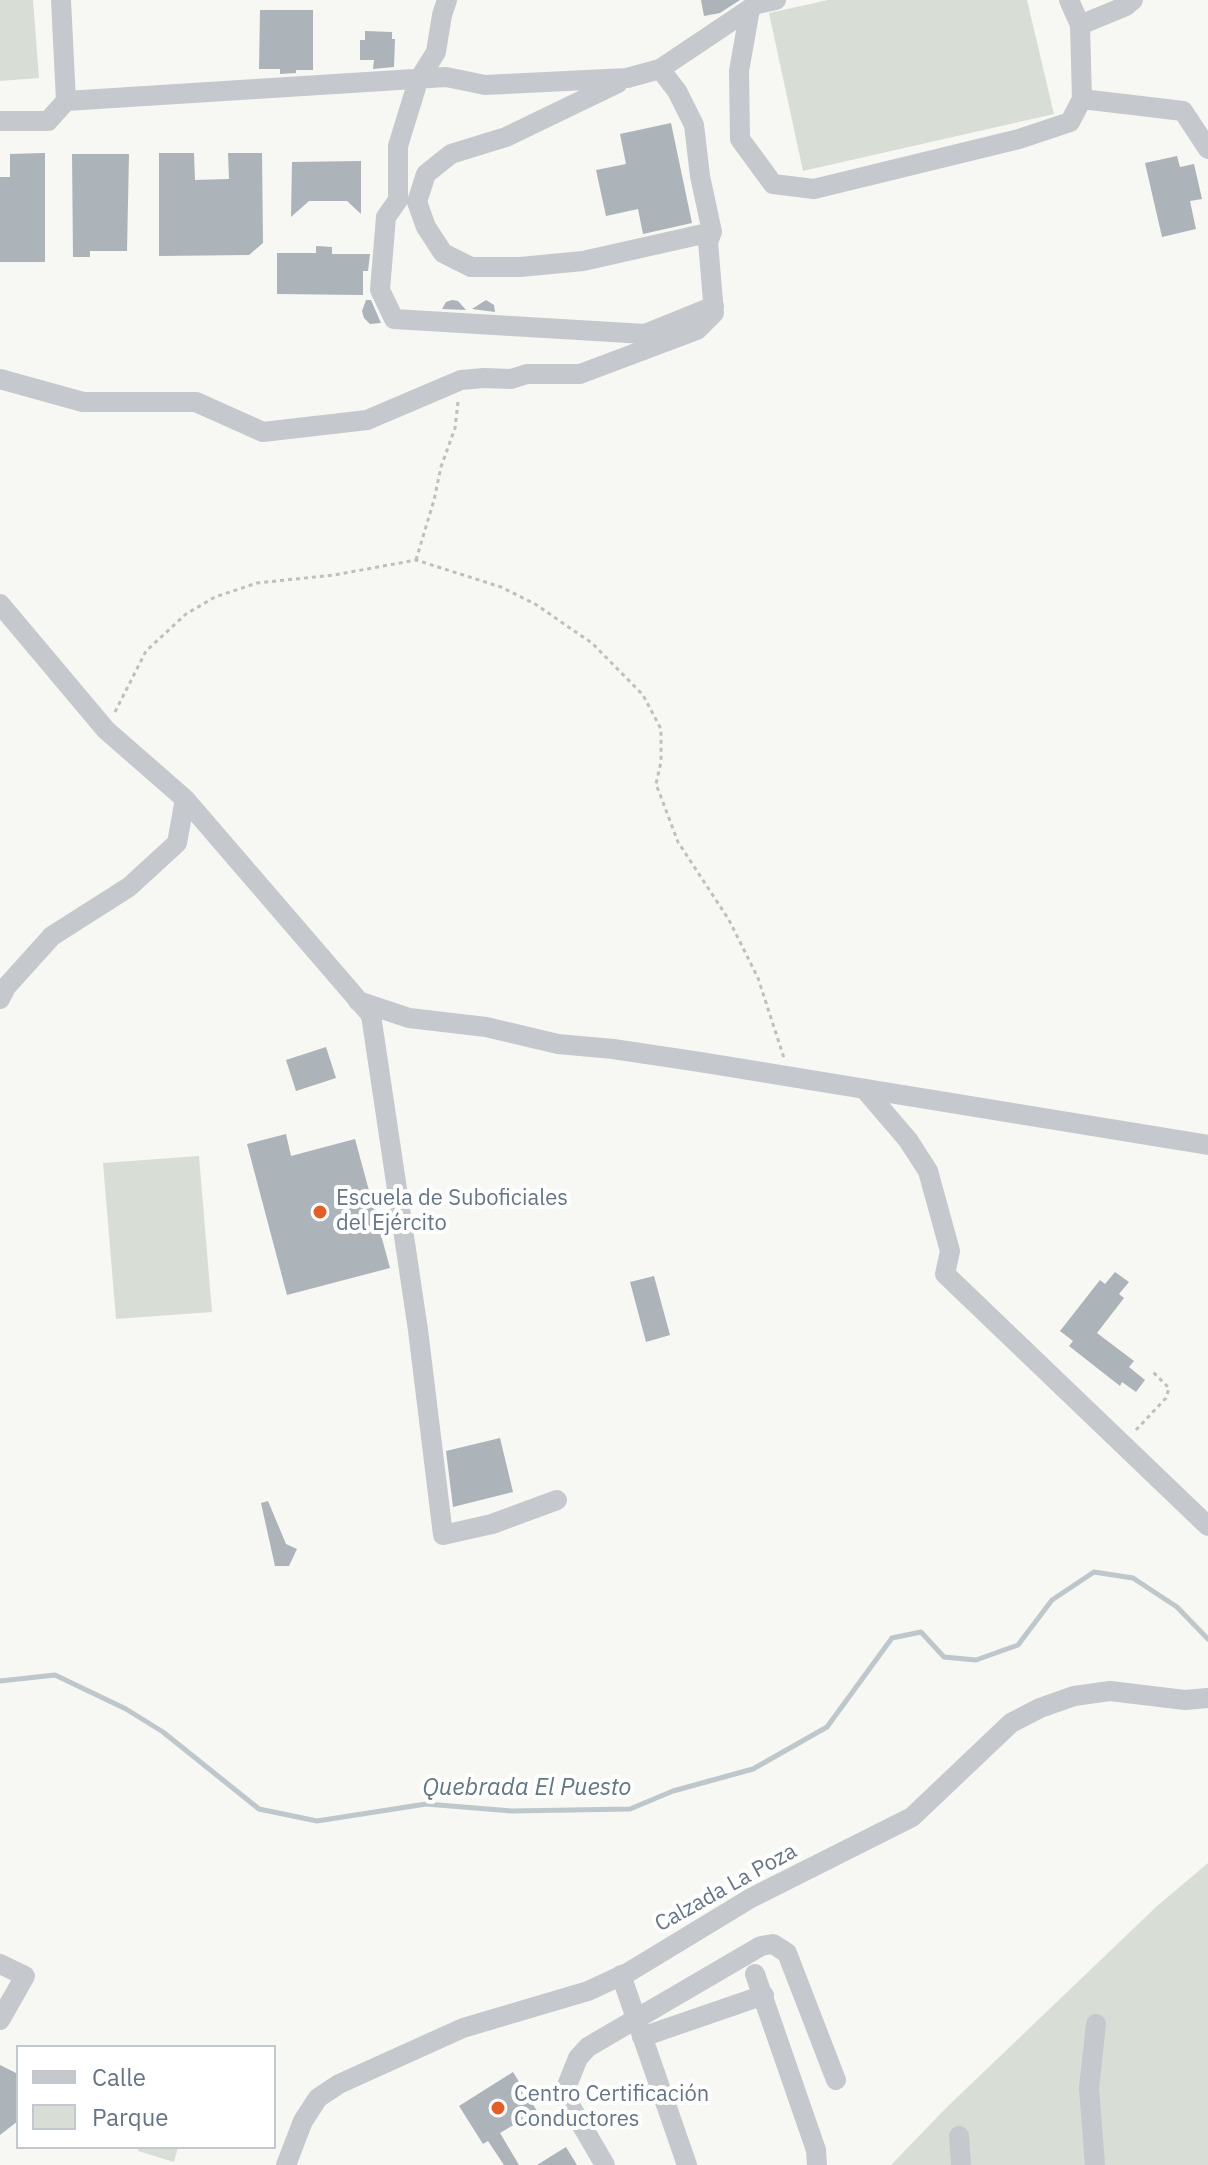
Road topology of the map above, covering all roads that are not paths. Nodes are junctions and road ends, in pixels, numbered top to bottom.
1 (61, 0) edge
2 (447, 0) edge
3 (776, 0) edge
4 (1069, 0) edge
5 (1133, 0) edge
6 (750, 9) junction
7 (1080, 25) junction
8 (660, 69) junction
9 (627, 78) junction
10 (418, 81) junction
11 (1082, 99) junction
12 (66, 101) junction
13 (0, 121) edge
14 (1208, 149) edge
15 (408, 201) junction
16 (712, 232) junction
17 (714, 306) junction
18 (0, 379) edge
19 (4, 619) edge
20 (185, 799) junction
21 (0, 999) edge
22 (358, 1001) junction
23 (866, 1091) junction
24 (1208, 1145) edge
25 (557, 1500) dead end
26 (1208, 1526) edge
27 (1208, 1698) edge
28 (0, 1964) edge
29 (755, 1974) dead end
30 (621, 1975) junction
31 (764, 1995) junction
32 (0, 2020) edge
33 (1096, 2024) dead end
34 (639, 2029) junction
35 (836, 2080) dead end
36 (959, 2136) dead end
37 (680, 2162) edge
38 (286, 2165) edge
39 (605, 2165) edge
40 (817, 2165) edge
41 (961, 2165) edge
42 (1095, 2165) edge

1 - 12 street
2 - 10 street
3 - 6 street
4 - 7 street
5 - 7 street
6 - 8 street
6 - 11 street
7 - 11 street
8 - 9 street
8 - 16 street
9 - 10 street
9 - 15 street
10 - 12 street
10 - 15 street
11 - 14 street
12 - 13 street
15 - 16 street
15 - 17 street
16 - 17 street
17 - 18 street
19 - 20 street
20 - 21 street
20 - 22 street
22 - 23 street
22 - 25 street
23 - 24 street
23 - 26 street
27 - 30 street, Calzada La Poza
28 - 32 street
29 - 31 street
30 - 34 street
30 - 38 street, Calzada La Poza
31 - 34 street
31 - 40 street
33 - 42 street
34 - 35 street
34 - 37 street
34 - 39 street
36 - 41 street

